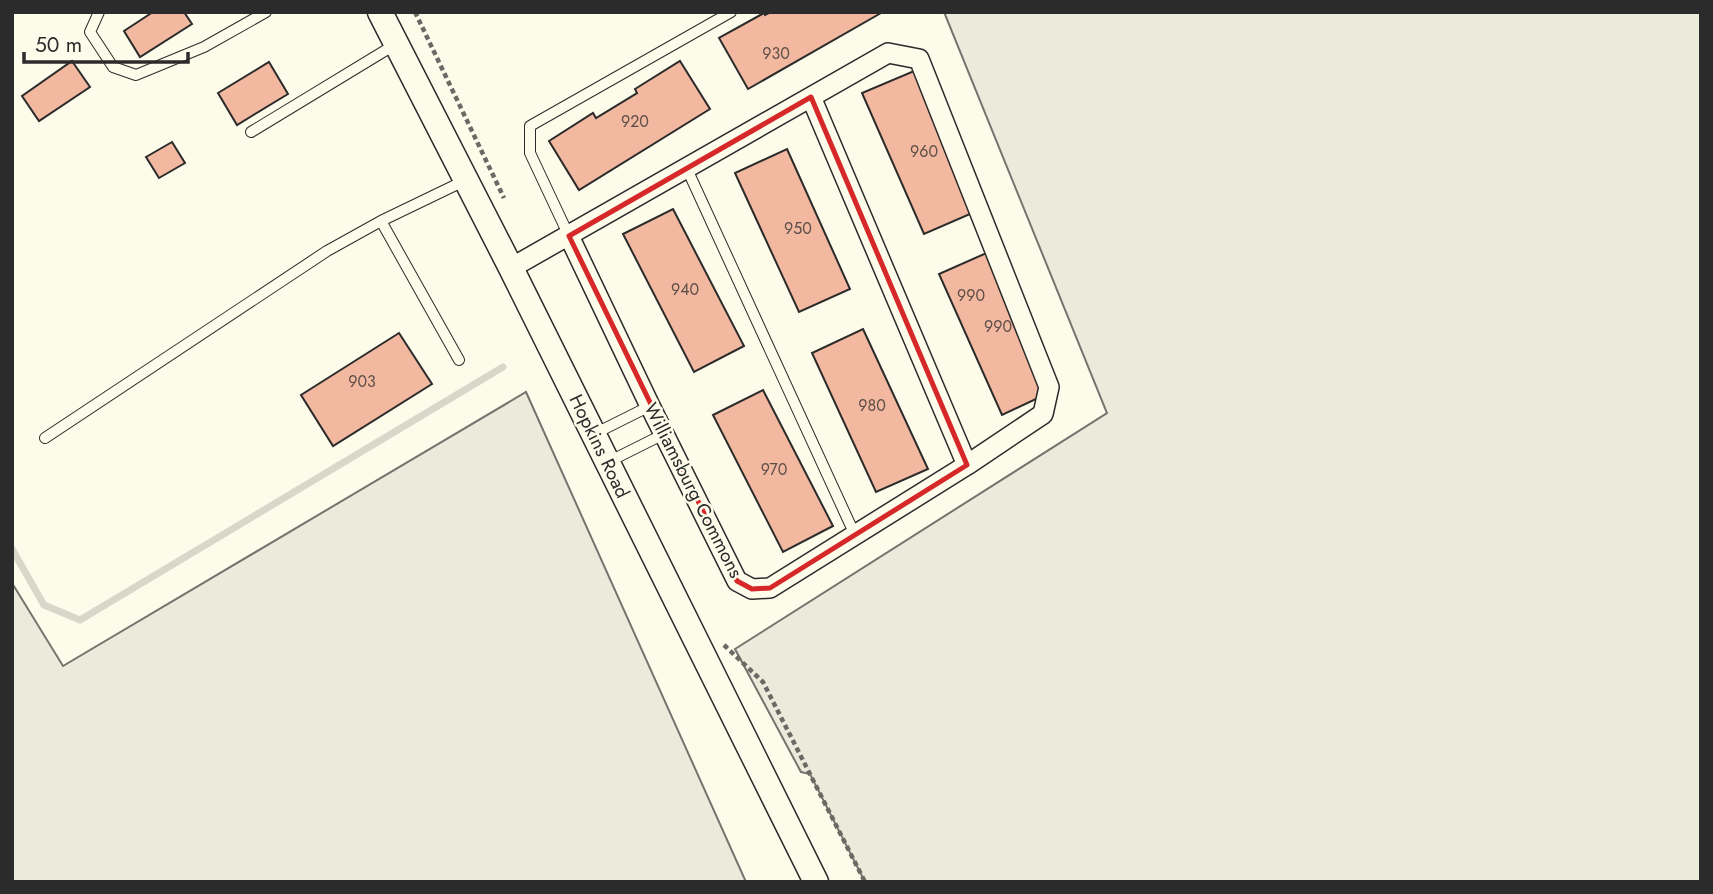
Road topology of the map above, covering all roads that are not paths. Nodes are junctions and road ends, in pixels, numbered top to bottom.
1 (99, 12) edge
2 (266, 12) edge
3 (380, 12) edge
4 (731, 12) edge
5 (397, 44) junction
6 (811, 97) junction
7 (251, 132) dead end
8 (687, 169) junction
9 (466, 180) junction
10 (381, 221) junction
11 (569, 236) junction
12 (511, 268) junction
13 (459, 360) dead end
14 (650, 406) junction
15 (664, 434) junction
16 (594, 435) junction
17 (45, 438) dead end
18 (608, 462) junction
19 (967, 466) junction
20 (855, 535) junction
21 (816, 882) edge

1 - 2 lane
3 - 5 street, Hopkins Road
4 - 11 lane
5 - 7 lane
5 - 9 street, Hopkins Road
6 - 8 street, Williamsburg Commons
6 - 19 street
6 - 19 street, Williamsburg Commons
8 - 11 street, Williamsburg Commons
8 - 20 lane
9 - 10 lane
9 - 12 street, Hopkins Road
10 - 13 lane
10 - 17 lane
11 - 12 street, Williamsburg Commons
11 - 14 street, Williamsburg Commons
12 - 16 street, Hopkins Road
14 - 15 street, Williamsburg Commons
14 - 16 lane
15 - 18 lane
15 - 20 street, Williamsburg Commons
16 - 18 street, Hopkins Road
18 - 21 street, Hopkins Road
19 - 20 street, Williamsburg Commons

